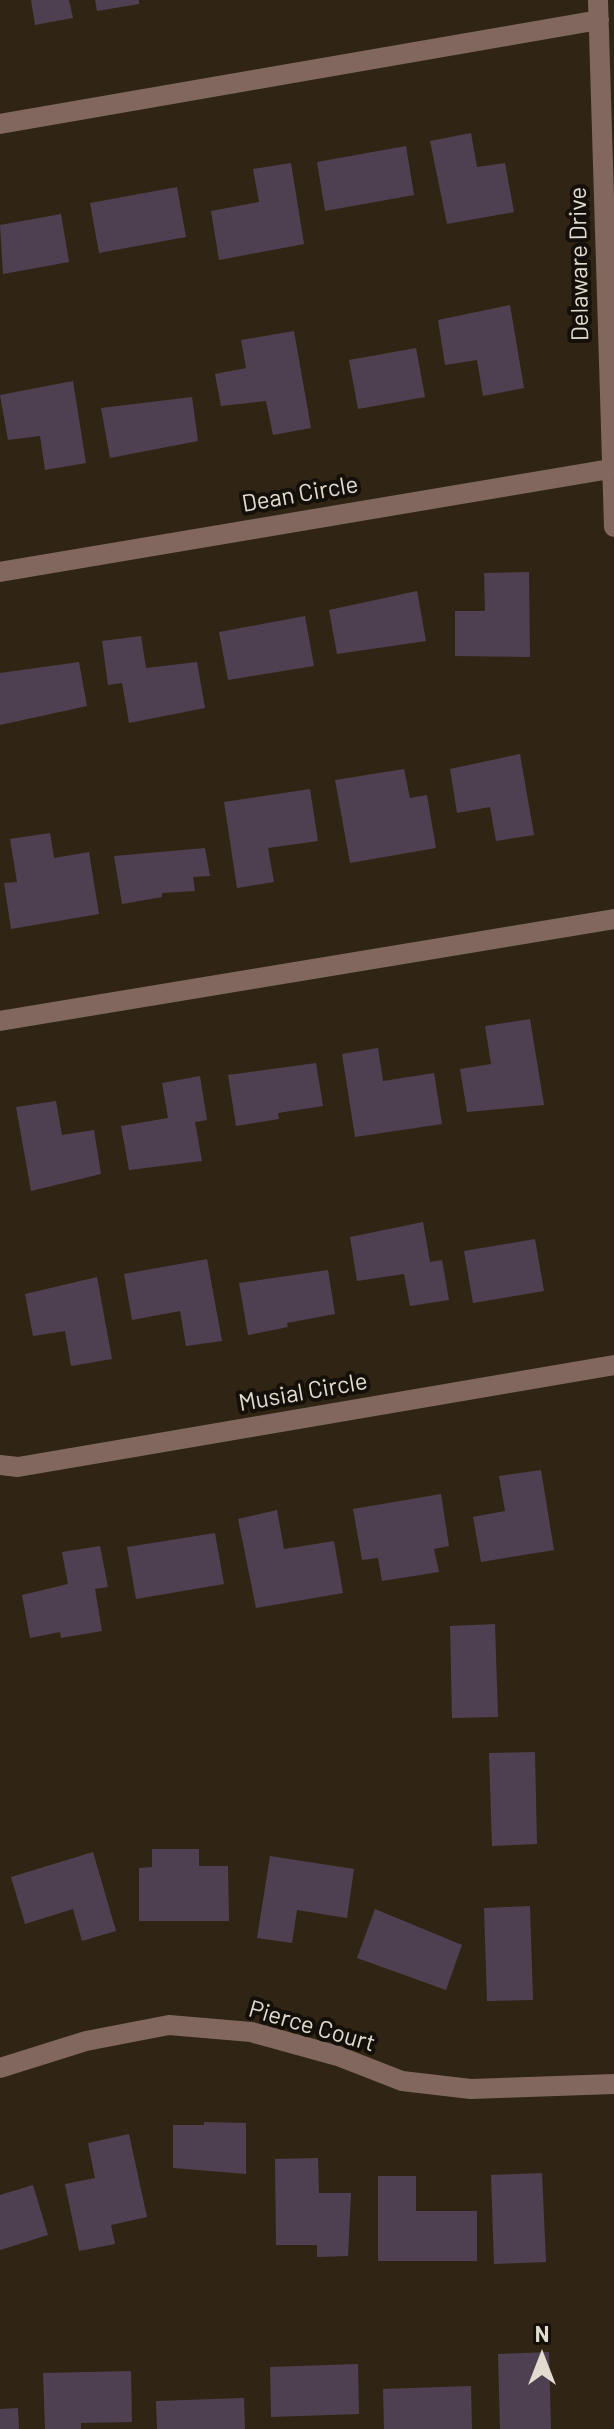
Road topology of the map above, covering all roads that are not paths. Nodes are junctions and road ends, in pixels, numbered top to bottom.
1 (599, 10) edge
2 (0, 124) edge
3 (610, 469) junction
4 (614, 527) edge
5 (0, 572) edge
6 (614, 919) edge
7 (0, 1021) edge
8 (614, 1365) edge
9 (0, 1465) edge
10 (0, 2068) edge
11 (614, 2084) edge

1 - 2 street
1 - 3 street, Delaware Drive
3 - 4 street, Delaware Drive
3 - 5 street, Dean Circle
6 - 7 street
8 - 9 street, Musial Circle
10 - 11 street, Pierce Court

